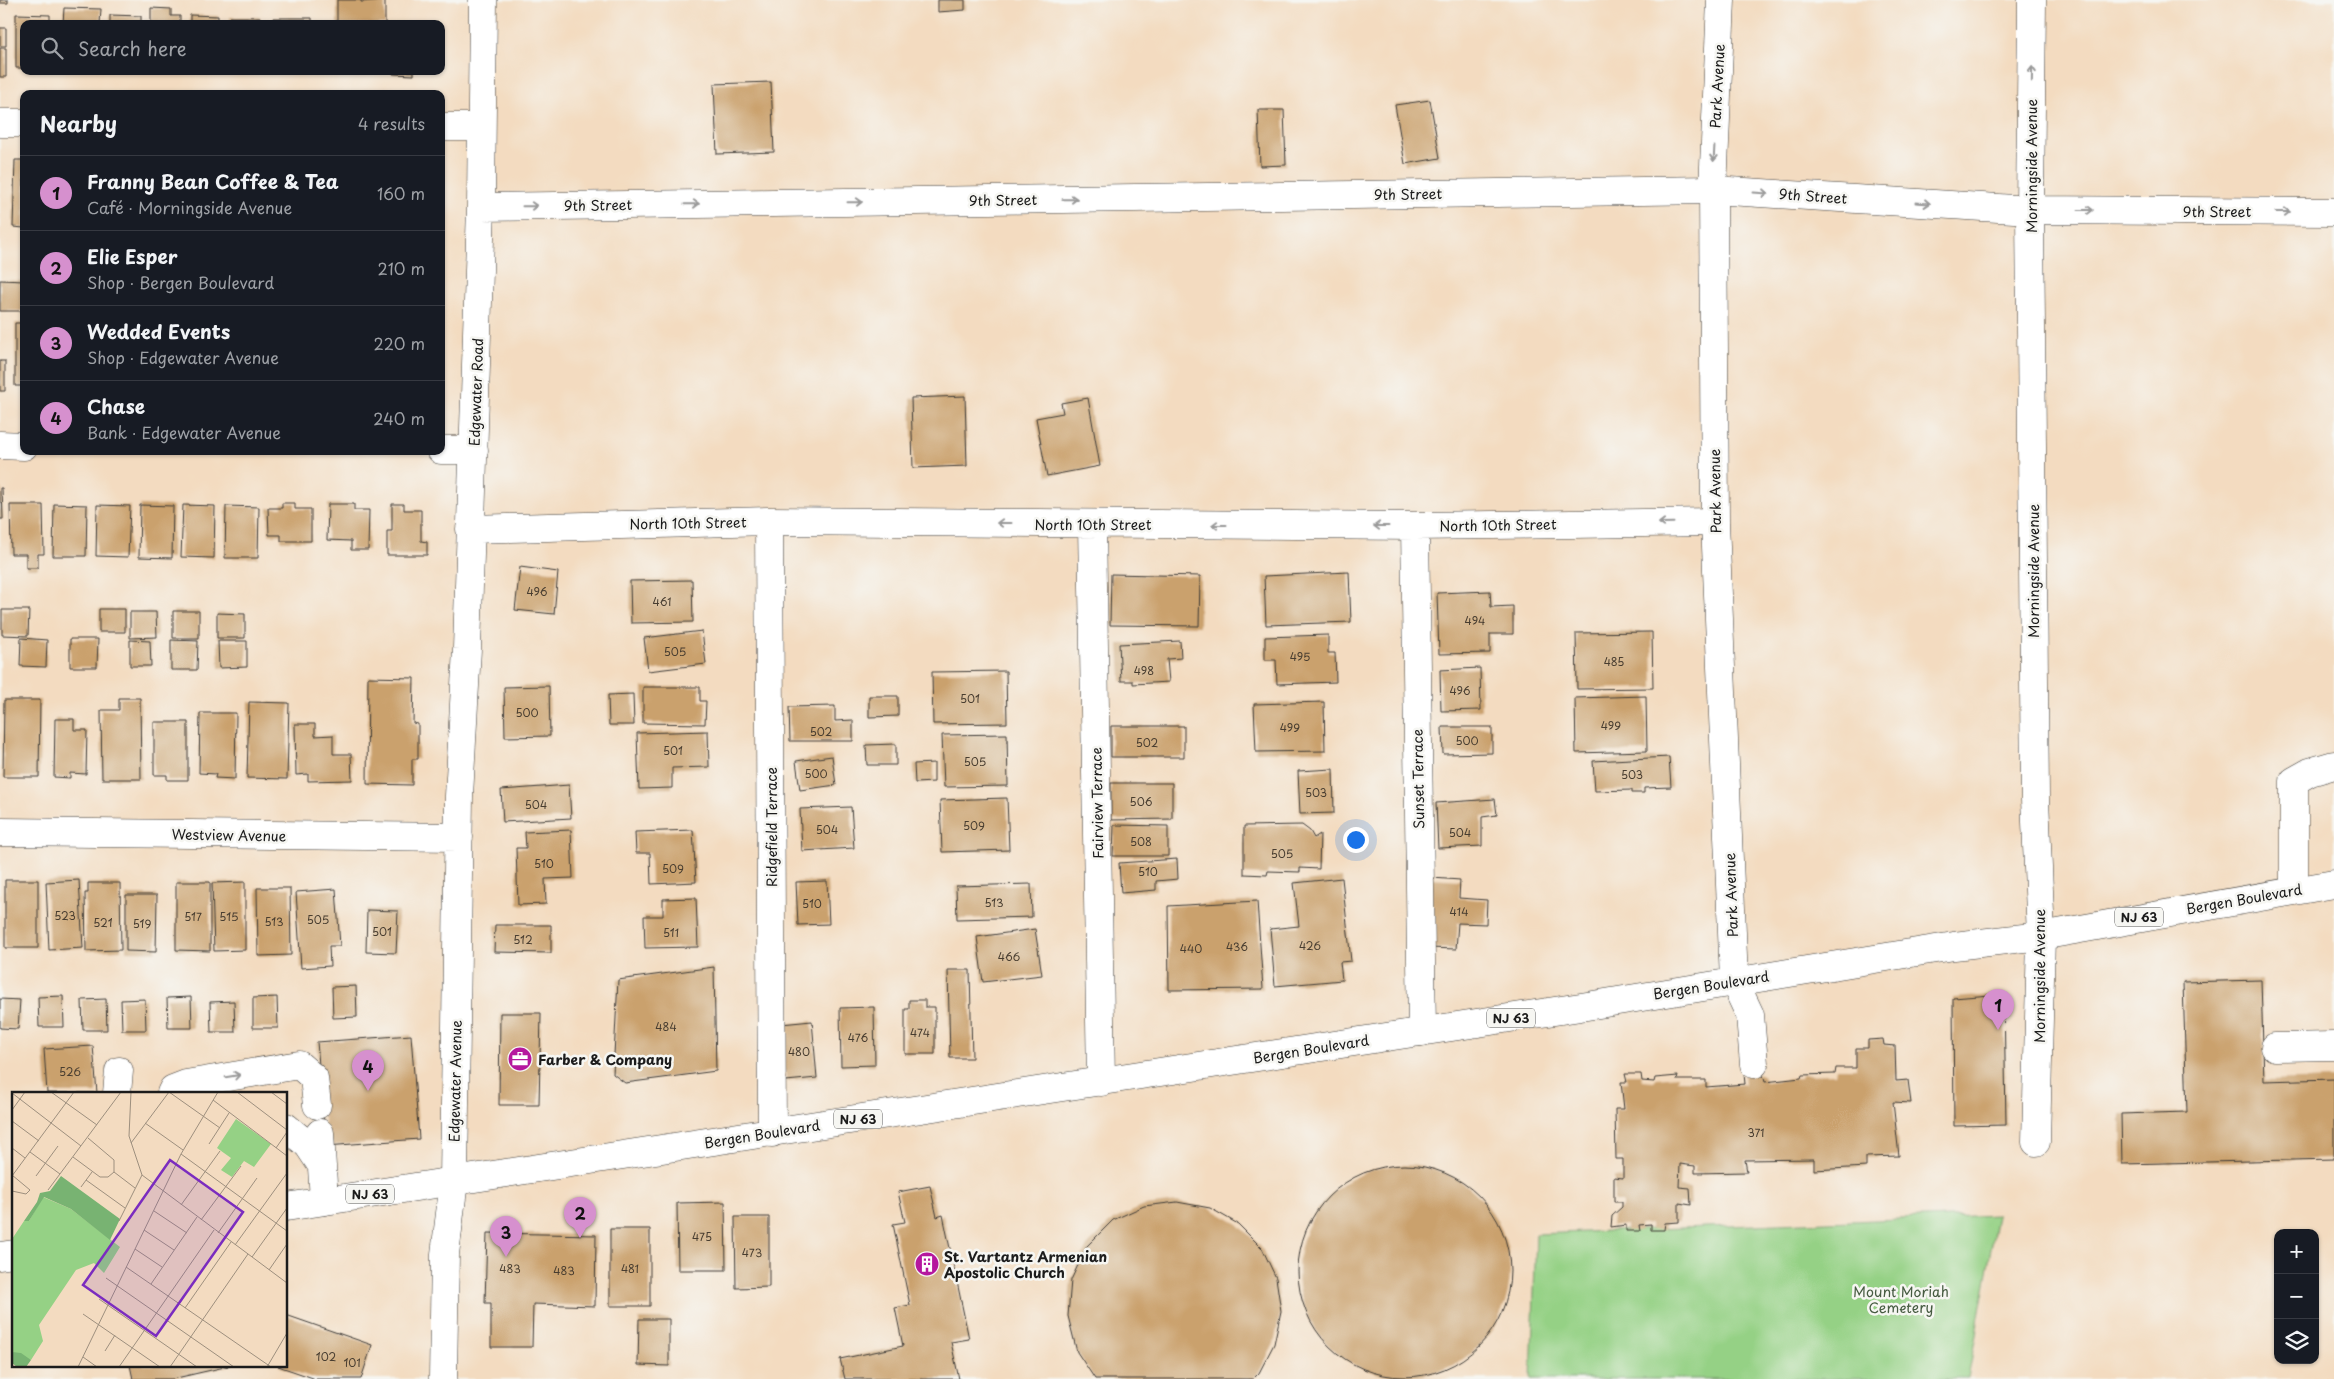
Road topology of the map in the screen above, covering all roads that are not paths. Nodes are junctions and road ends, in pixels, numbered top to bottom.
1 (483, 0) edge
2 (1722, 0) edge
3 (2032, 0) edge
4 (0, 123) edge
5 (20, 123) edge
6 (445, 127) edge
7 (481, 127) junction
8 (1712, 190) junction
9 (481, 207) junction
10 (2030, 210) junction
11 (2334, 212) edge
12 (0, 445) edge
13 (20, 446) edge
14 (445, 450) edge
15 (474, 450) junction
16 (769, 521) junction
17 (1715, 522) junction
18 (1092, 524) junction
19 (1415, 526) junction
20 (470, 529) junction
21 (2334, 765) edge
22 (460, 783) joint
23 (0, 832) edge
24 (458, 837) junction
25 (2334, 884) edge
26 (2294, 890) junction
27 (2041, 936) junction
28 (1734, 981) junction
29 (1422, 1032) junction
30 (2334, 1046) edge
31 (2275, 1047) dead end
32 (1754, 1064) dead end
33 (1101, 1082) junction
34 (172, 1092) edge
35 (317, 1105) dead end
36 (288, 1128) edge
37 (320, 1133) dead end
38 (772, 1133) junction
39 (2036, 1142) dead end
40 (322, 1166) junction
41 (454, 1181) junction
42 (324, 1201) junction
43 (288, 1207) edge
44 (442, 1379) edge

1 - 7 street, Edgewater Road
2 -> 8 street, Park Avenue
10 -> 3 street, Morningside Avenue
4 - 5 street
6 - 7 street
7 - 9 street, Edgewater Road
9 -> 8 street, 9th Street
8 -> 10 street, 9th Street
8 - 17 street, Park Avenue
9 - 15 street, Edgewater Road
10 -> 11 street, 9th Street
10 - 27 street, Morningside Avenue
12 - 13 street
14 - 15 street
15 - 20 street, Edgewater Road
18 -> 16 street, North 10th Street
16 - 20 street, North 10th Street
16 - 38 street, Ridgefield Terrace
17 -> 19 street, North 10th Street
17 - 28 street, Park Avenue
19 -> 18 street, North 10th Street
18 - 33 street, Fairview Terrace
19 - 29 street, Sunset Terrace
20 - 22 street, Edgewater Road
21 - 26 street
22 - 24 street, Edgewater Avenue
23 - 24 street, Westview Avenue
24 - 41 street, Edgewater Avenue
25 - 26 street, Bergen Boulevard / NJ 63
26 - 27 street, Bergen Boulevard / NJ 63
27 - 28 street, Bergen Boulevard / NJ 63
27 - 39 street, Morningside Avenue
28 - 29 street, Bergen Boulevard / NJ 63
28 - 32 street
29 - 33 street, Bergen Boulevard / NJ 63
30 - 31 street
33 - 38 street, Bergen Boulevard / NJ 63
34 -> 35 street
36 - 40 street
37 - 40 street
38 - 41 street, Bergen Boulevard / NJ 63
40 - 42 street
41 - 42 street, Bergen Boulevard / NJ 63
41 - 44 street, Edgewater Avenue
42 - 43 street, Bergen Boulevard / NJ 63

